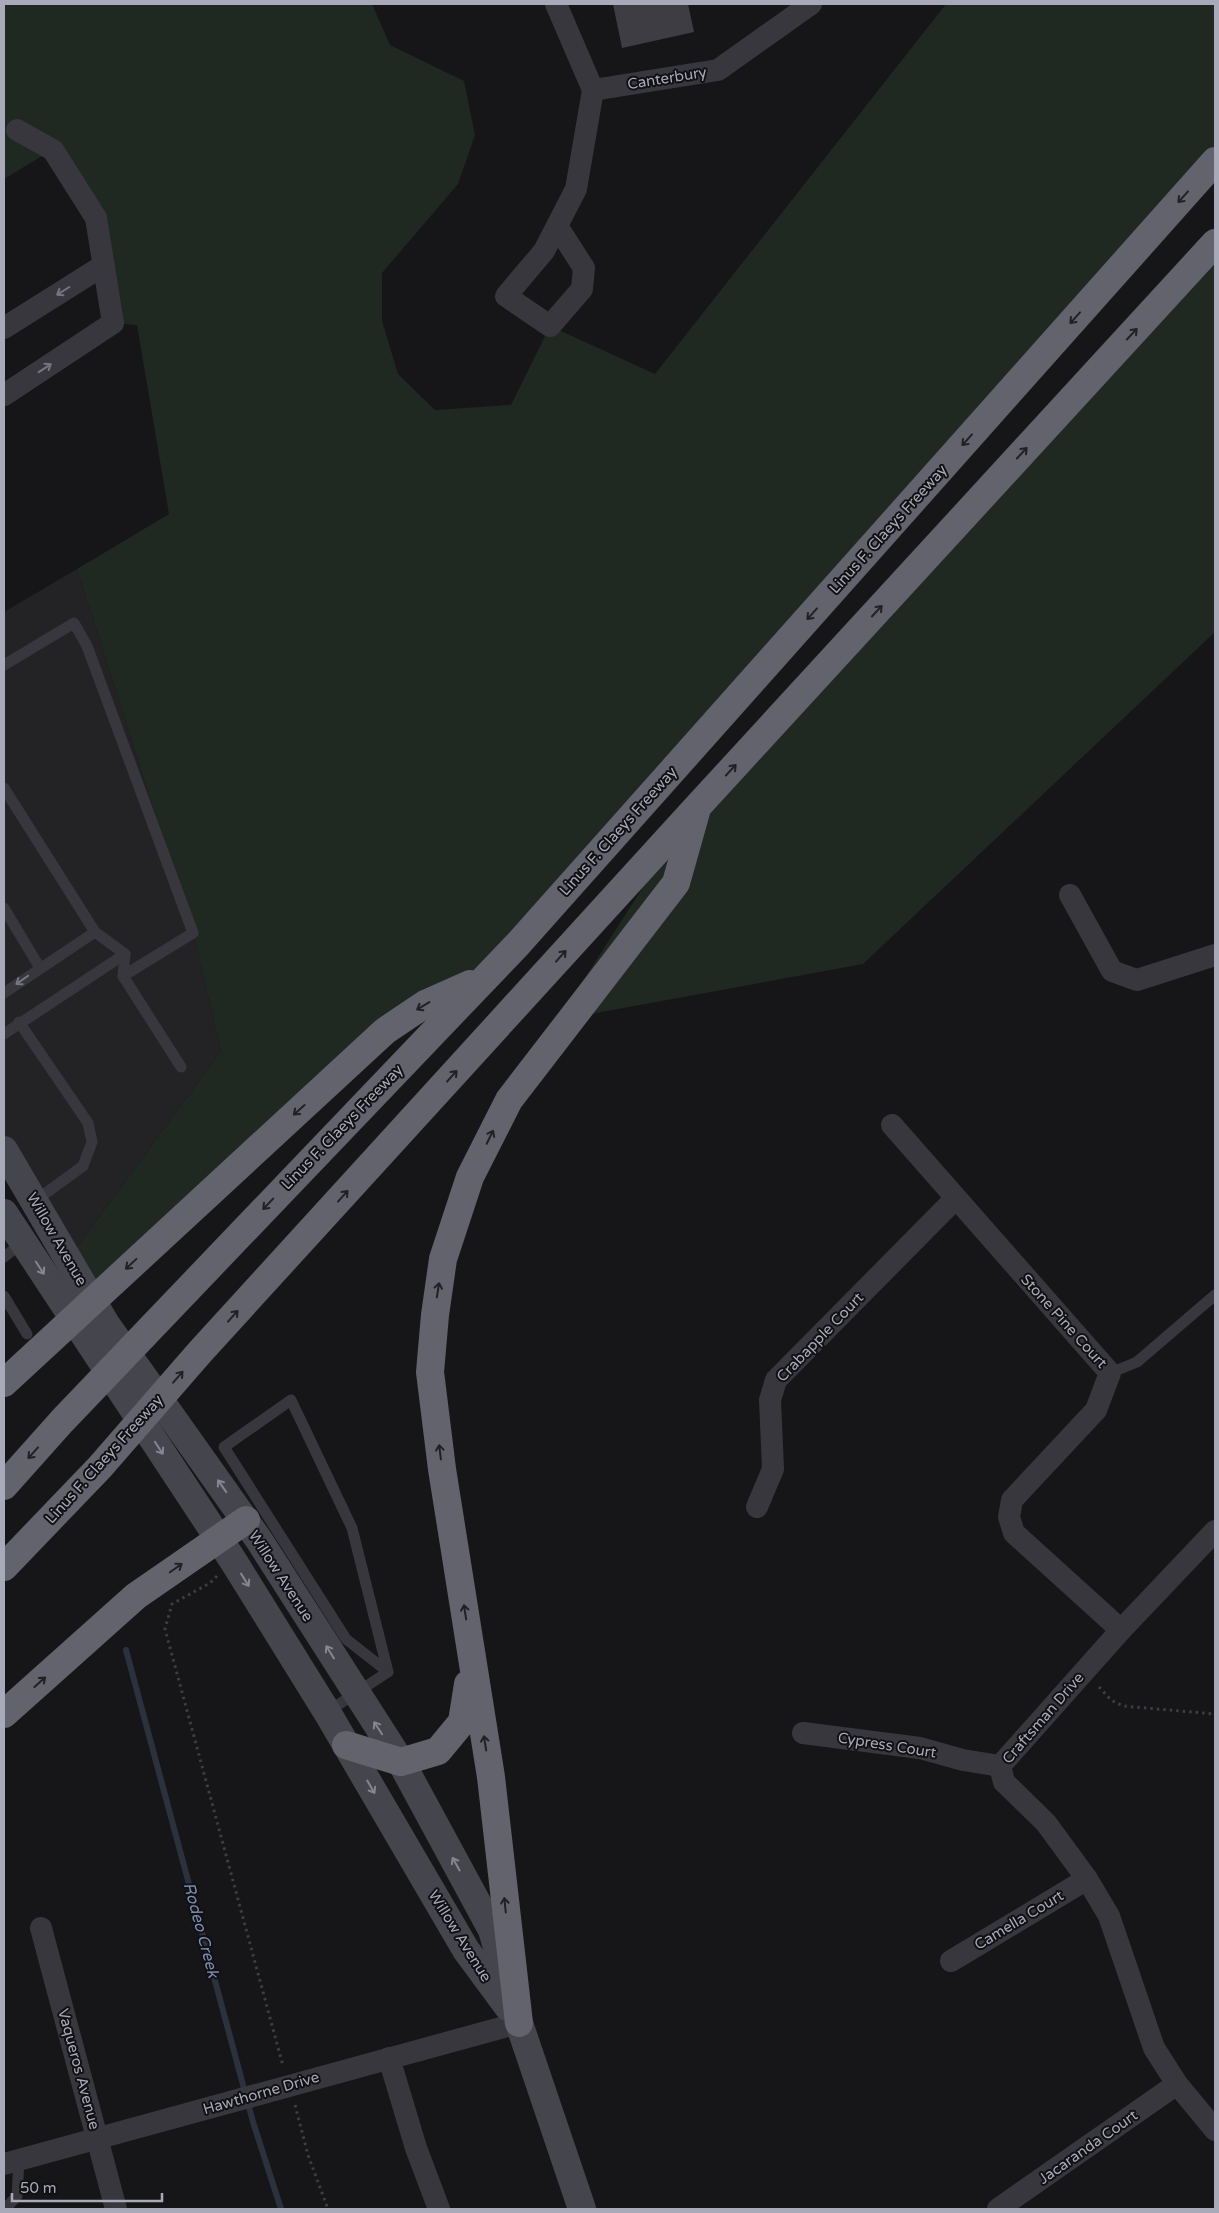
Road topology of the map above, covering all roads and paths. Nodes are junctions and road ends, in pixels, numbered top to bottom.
1 (556, 4) edge
2 (811, 4) edge
3 (593, 90) junction
4 (17, 130) dead end
5 (1215, 161) edge
6 (557, 226) dead end
7 (1215, 243) edge
8 (104, 265) junction
9 (4, 328) edge
10 (4, 395) edge
11 (4, 665) edge
12 (4, 788) edge
13 (698, 806) junction
14 (1070, 895) dead end
15 (4, 908) edge
16 (95, 932) junction
17 (125, 954) junction
18 (1215, 955) edge
19 (40, 968) junction
20 (123, 976) junction
21 (483, 979) junction
22 (4, 993) edge
23 (19, 1022) junction
24 (4, 1034) edge
25 (181, 1067) dead end
26 (892, 1126) dead end
27 (4, 1150) edge
28 (955, 1200) junction
29 (35, 1201) junction
30 (4, 1213) edge
31 (13, 1250) edge
32 (1215, 1295) edge
33 (4, 1296) edge
34 (27, 1334) dead end
35 (1110, 1372) junction
36 (4, 1383) edge
37 (4, 1486) edge
38 (757, 1507) dead end
39 (246, 1520) junction
40 (1215, 1531) edge
41 (219, 1539) junction
42 (234, 1562) junction
43 (4, 1567) edge
44 (1121, 1630) junction
45 (472, 1661) junction
46 (1084, 1671) junction
47 (388, 1672) junction
48 (355, 1693) junction
49 (327, 1712) junction
50 (4, 1714) edge
51 (1215, 1714) edge
52 (802, 1733) dead end
53 (346, 1745) junction
54 (401, 1762) junction
55 (1000, 1766) junction
56 (1087, 1879) junction
57 (41, 1928) dead end
58 (951, 1962) dead end
59 (519, 2023) junction
60 (389, 2058) junction
61 (1177, 2084) junction
62 (281, 2088) junction
63 (1215, 2130) edge
64 (98, 2138) junction
65 (11, 2162) edge
66 (5, 2209) edge
67 (116, 2209) edge
68 (328, 2209) edge
69 (439, 2209) edge
70 (582, 2209) edge
71 (998, 2209) edge

1 - 3 street
2 - 3 street, Canterbury
3 - 6 street
4 - 8 street
5 -> 21 highway, Linus F. Claeys Freeway
13 -> 7 highway, Linus F. Claeys Freeway
8 -> 9 street
10 -> 8 street
11 - 20 lane
12 - 16 lane
43 -> 13 highway, Linus F. Claeys Freeway
45 -> 13 highway
14 - 18 street
15 - 19 lane
16 - 17 lane
16 - 19 lane
17 - 20 lane
17 - 23 lane
19 -> 22 lane
20 - 25 lane
21 -> 36 highway
21 -> 37 highway, Linus F. Claeys Freeway
23 - 24 lane
23 - 29 lane
26 - 28 street, Stone Pine Court
27 - 29 main road, Willow Avenue
28 - 35 street, Stone Pine Court
28 - 38 street, Crabapple Court
39 -> 29 main road, Willow Avenue
30 - 31 main road, Willow Avenue
31 -> 41 main road, Willow Avenue
32 - 35 lane
33 - 34 lane
35 - 44 street, Stone Pine Court
39 - 41 highway
48 -> 39 main road, Willow Avenue
40 - 44 street, Craftsman Drive
41 - 42 main road, Willow Avenue
50 -> 41 highway
42 -> 49 main road, Willow Avenue
42 - 62 path
44 - 46 street, Craftsman Drive
45 - 54 highway
59 -> 45 highway
46 - 51 path
46 - 55 street, Craftsman Drive
47 - 47 lane
47 - 48 lane
48 - 49 lane
54 -> 48 main road, Willow Avenue
49 - 53 main road, Willow Avenue
52 - 55 street, Cypress Court
53 - 54 highway
53 -> 59 main road, Willow Avenue
59 -> 54 main road, Willow Avenue
55 - 56 street, Craftsman Drive
56 - 58 street, Camella Court
56 - 61 street, Craftsman Drive
57 - 64 street, Vaqueros Avenue
59 - 60 street, Hawthorne Drive
59 - 70 main road, Willow Avenue
60 - 62 street, Hawthorne Drive
60 - 69 street
61 - 63 street, Craftsman Drive
61 - 71 street, Jacaranda Court
62 - 64 street, Hawthorne Drive
62 - 68 path
64 - 65 street, Hawthorne Drive
64 - 67 street, Vaqueros Avenue
65 - 66 lane

